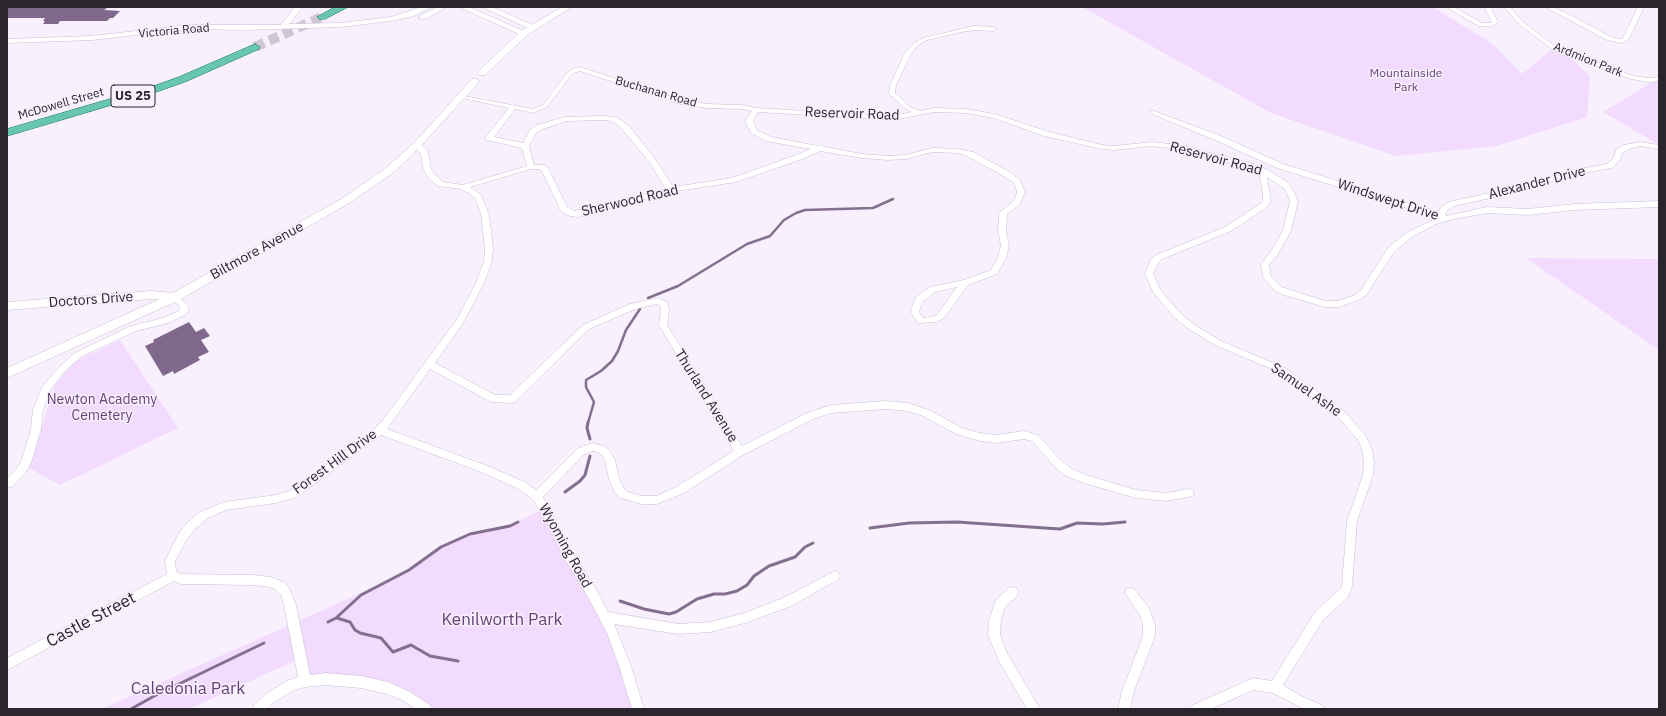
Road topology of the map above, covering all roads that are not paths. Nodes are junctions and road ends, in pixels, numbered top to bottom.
1 (299, 7) edge
2 (343, 7) edge
3 (428, 7) edge
4 (443, 7) edge
5 (463, 7) edge
6 (486, 7) edge
7 (568, 7) edge
8 (1449, 7) edge
9 (1487, 7) edge
10 (1507, 7) edge
11 (1548, 7) edge
12 (1641, 7) edge
13 (322, 17) tunnel mouth
14 (341, 25) junction
15 (284, 26) junction
16 (533, 27) junction
17 (994, 29) dead end
18 (524, 33) junction
19 (7, 41) edge
20 (256, 47) tunnel mouth
21 (482, 73) dead end
22 (1659, 78) edge
23 (475, 81) dead end
24 (460, 96) junction
25 (513, 107) junction
26 (756, 110) junction
27 (919, 112) junction
28 (1152, 112) dead end
29 (7, 133) edge
30 (417, 145) junction
31 (525, 146) junction
32 (820, 147) junction
33 (1659, 147) edge
34 (531, 167) junction
35 (1263, 171) junction
36 (463, 188) junction
37 (671, 190) junction
38 (1659, 204) edge
39 (1444, 219) junction
40 (965, 283) junction
41 (175, 297) junction
42 (7, 306) edge
43 (429, 364) junction
44 (7, 373) edge
45 (380, 430) junction
46 (740, 452) junction
47 (7, 484) edge
48 (1189, 493) dead end
49 (537, 496) junction
50 (174, 576) junction
51 (835, 576) dead end
52 (1013, 592) dead end
53 (1130, 593) dead end
54 (605, 618) junction
55 (7, 664) edge
56 (305, 681) junction
57 (1275, 687) junction
58 (258, 709) edge
59 (426, 709) edge
60 (638, 709) edge
61 (1034, 709) edge
62 (1124, 709) edge
63 (1197, 709) edge
64 (1318, 709) edge

1 - 15 street
2 - 13 main road
3 - 14 street, Victoria Road
4 - 14 street, Victoria Road
5 - 18 street
6 - 16 street
7 - 16 main road
8 - 9 street
10 - 22 street, Ardmion Park
11 - 12 street, Ardmion Park
14 - 15 street, Victoria Road
15 - 19 street, Victoria Road
16 - 18 main road
17 - 27 street
18 - 21 main road
20 - 29 main road, McDowell Street / US 25
23 - 24 main road, Biltmore Avenue
24 - 25 street
24 - 30 main road, Biltmore Avenue
25 - 26 street, Buchanan Road
25 - 31 street
26 - 27 street, Reservoir Road
26 - 32 street
27 - 35 street, Reservoir Road
28 - 39 street, Windswept Drive
30 - 36 street, Forest Hill Drive
30 - 41 main road, Biltmore Avenue
31 - 34 street
31 - 37 street
32 - 37 street, Sherwood Road
32 - 40 street
33 - 39 street, Alexander Drive
34 - 36 street
34 - 37 street, Sherwood Road
35 - 39 street, Reservoir Road
35 - 57 street, Samuel Ashe
36 - 43 street, Forest Hill Drive
38 - 39 street, Windswept Drive
40 - 40 street
41 - 42 street, Doctors Drive
41 - 44 main road, Biltmore Avenue
41 - 47 street
43 - 45 street, Forest Hill Drive
43 - 46 street, Thurland Avenue
45 - 49 street, Wyoming Road
45 - 50 street, Forest Hill Drive
46 - 48 street, Thurland Avenue
46 - 49 street
49 - 54 street, Wyoming Road
50 - 55 street, Castle Street
50 - 56 street
51 - 54 street
52 - 61 street
53 - 62 street
54 - 60 street, Wyoming Road
56 - 58 street
56 - 59 street
57 - 63 street
57 - 64 street

